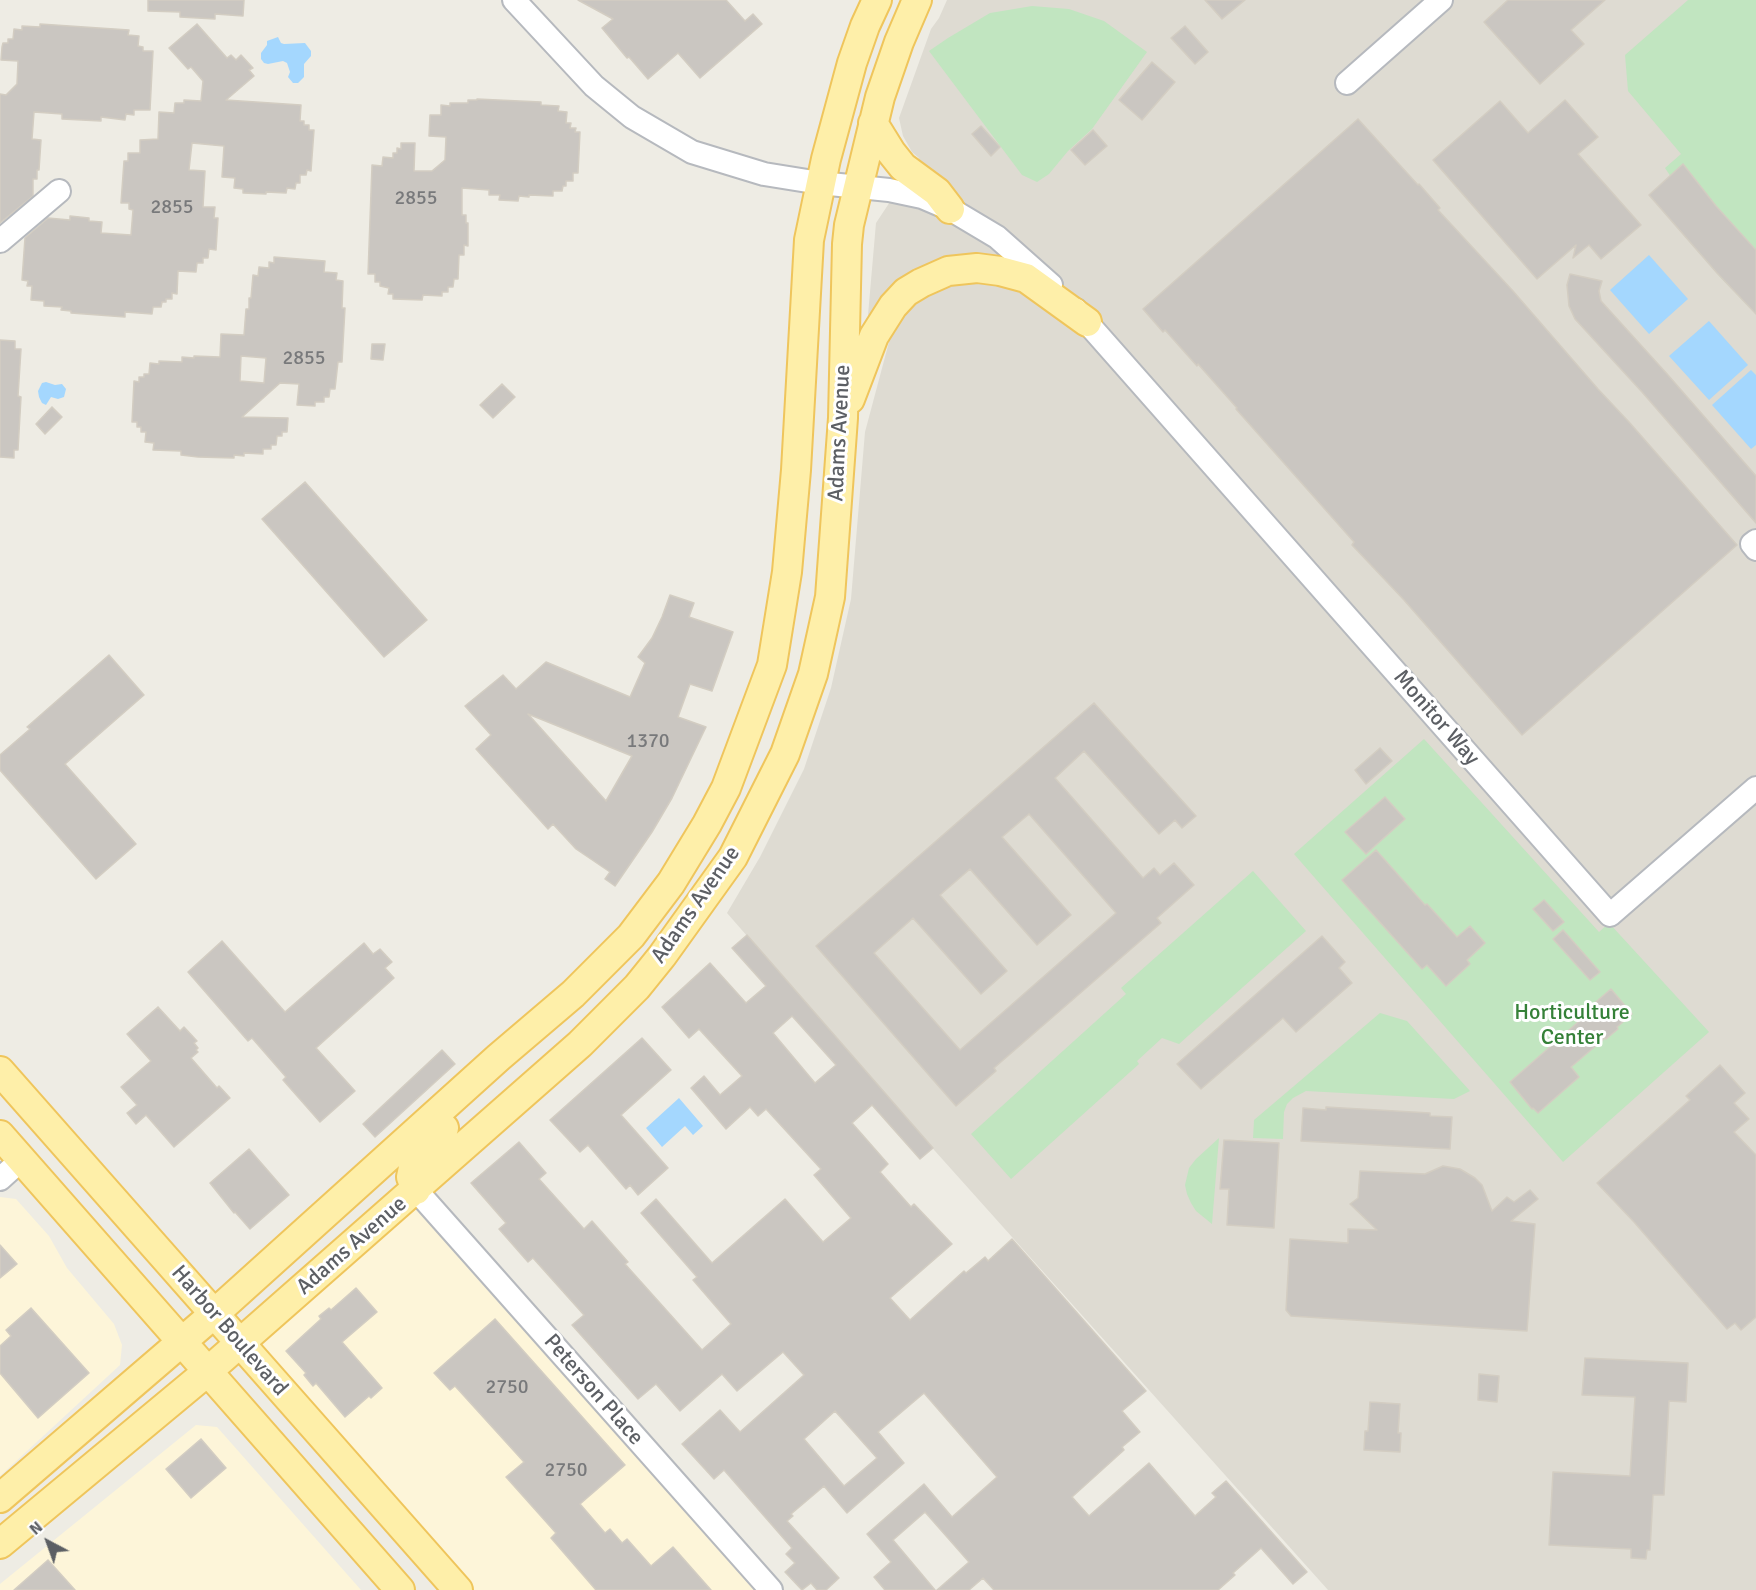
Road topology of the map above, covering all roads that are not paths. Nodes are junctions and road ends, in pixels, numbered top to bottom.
1 (514, 0) edge
2 (877, 0) edge
3 (917, 0) edge
4 (1441, 0) edge
5 (1347, 83) dead end
6 (873, 123) junction
7 (820, 183) junction
8 (858, 187) junction
9 (59, 191) dead end
10 (950, 209) junction
11 (0, 241) edge
12 (1087, 322) junction
13 (843, 418) junction
14 (1756, 541) edge
15 (1756, 549) edge
16 (1756, 788) edge
17 (671, 883) junction
18 (700, 902) junction
19 (499, 1057) junction
20 (0, 1071) edge
21 (529, 1090) junction
22 (0, 1136) edge
23 (21, 1160) junction
24 (0, 1179) edge
25 (416, 1190) junction
26 (214, 1314) junction
27 (181, 1342) junction
28 (239, 1344) junction
29 (207, 1372) junction
30 (0, 1498) edge
31 (0, 1544) edge
32 (400, 1590) edge
33 (458, 1590) edge
34 (771, 1590) edge

1 - 7 street
2 - 7 main road, Adams Avenue
3 - 6 main road, Adams Avenue
4 - 5 street
6 - 8 main road, Adams Avenue
6 - 10 main road
7 - 8 street
7 - 17 main road, Adams Avenue
8 - 10 street
8 - 13 main road, Adams Avenue
9 - 11 street
10 - 12 street
12 - 13 main road
12 - 16 street, Monitor Way
13 - 18 main road, Adams Avenue
14 - 15 street
17 - 18 main road
17 - 19 main road, Adams Avenue
18 - 21 main road, Adams Avenue
19 - 21 main road
19 - 25 main road
19 - 26 main road, Adams Avenue
20 - 26 main road, Harbor Boulevard
21 - 25 main road, Adams Avenue
22 - 23 main road, Harbor Boulevard
23 - 24 street
23 - 27 main road, Harbor Boulevard
25 - 28 main road, Adams Avenue
25 - 34 street, Peterson Place
26 - 27 main road, Adams Avenue
26 - 28 main road, Harbor Boulevard
27 - 29 main road, Harbor Boulevard
27 - 30 main road, Adams Avenue
28 - 29 main road, Adams Avenue
28 - 33 main road, Harbor Boulevard
29 - 31 main road, Adams Avenue
29 - 32 main road, Harbor Boulevard

